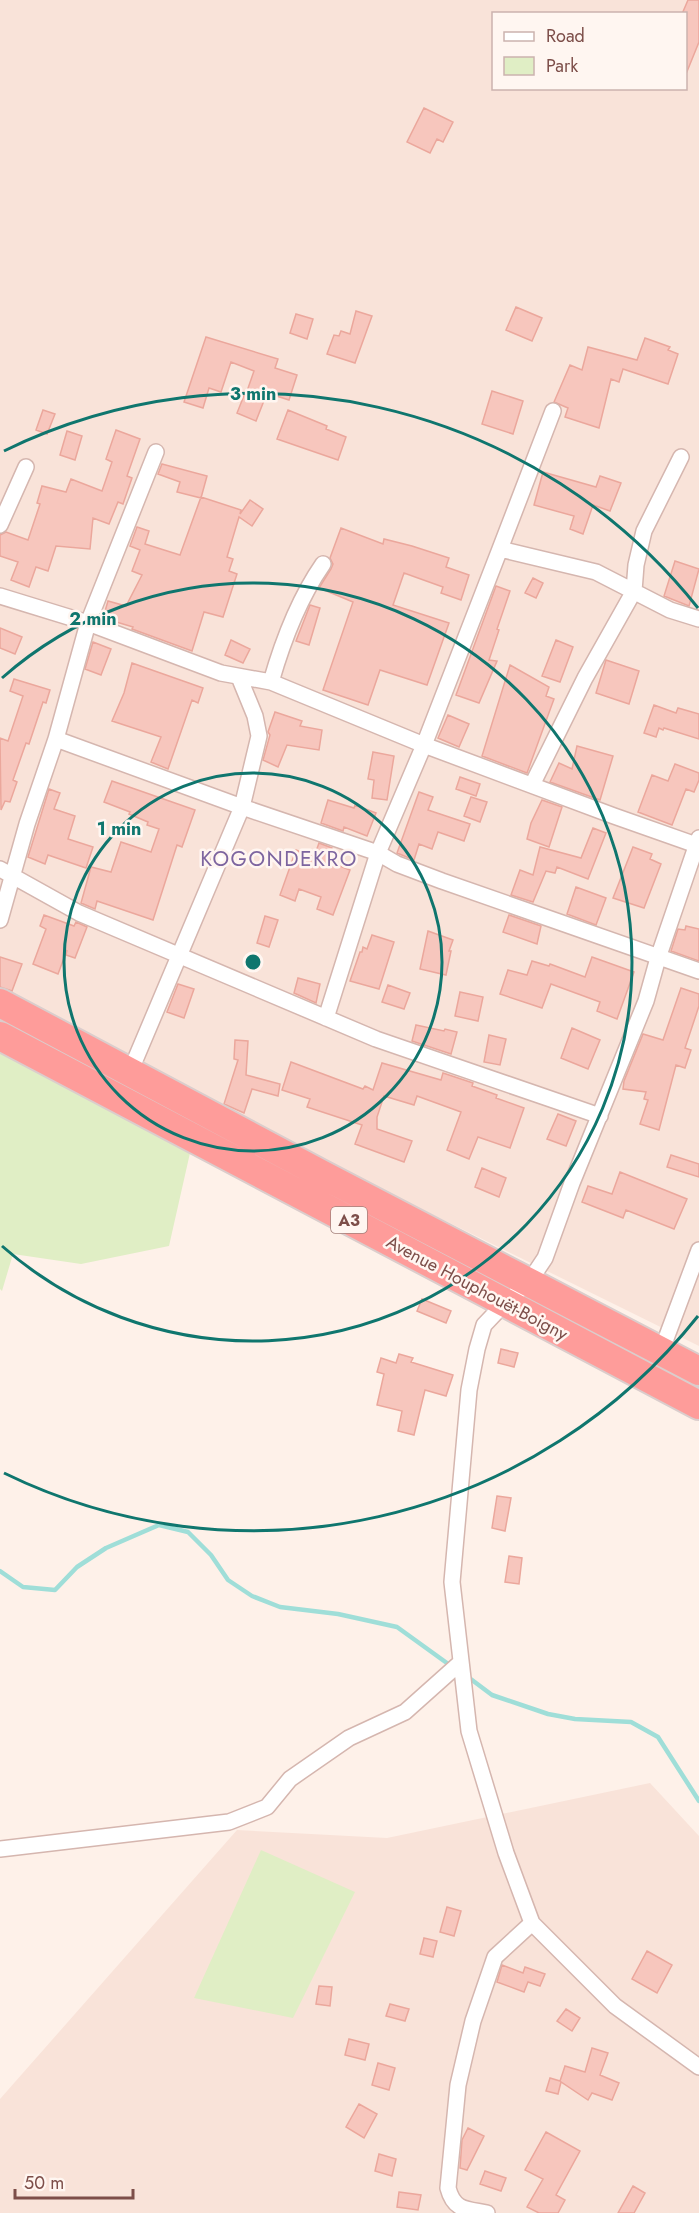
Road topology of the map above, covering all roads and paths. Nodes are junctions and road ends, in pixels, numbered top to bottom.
1 (553, 411) dead end
2 (156, 452) dead end
3 (681, 457) dead end
4 (26, 467) dead end
5 (0, 525) edge
6 (500, 549) junction
7 (323, 564) dead end
8 (634, 591) junction
9 (0, 596) edge
10 (699, 620) edge
11 (88, 623) junction
12 (239, 677) junction
13 (271, 682) junction
14 (56, 739) junction
15 (424, 745) junction
16 (532, 785) junction
17 (242, 807) junction
18 (698, 843) edge
19 (378, 853) junction
20 (6, 872) edge
21 (0, 920) edge
22 (178, 954) junction
23 (658, 958) junction
24 (699, 971) edge
25 (0, 1004) edge
26 (326, 1018) junction
27 (0, 1036) edge
28 (129, 1072) junction
29 (600, 1116) junction
30 (699, 1250) edge
31 (529, 1282) junction
32 (505, 1302) junction
33 (661, 1352) junction
34 (699, 1371) edge
35 (699, 1405) edge
36 (461, 1662) junction
37 (0, 1849) edge
38 (532, 1923) junction
39 (699, 2067) edge
40 (488, 2213) edge

1 - 6 street
2 - 11 street
3 - 8 street
4 - 5 street
6 - 8 street
6 - 15 street
7 - 13 street
8 - 10 street
8 - 16 street
9 - 11 street
11 - 12 street
11 - 14 street
12 - 13 street
12 - 17 street
13 - 15 street
14 - 17 street
14 - 20 street
15 - 16 street
15 - 19 street
16 - 18 street
17 - 19 street
17 - 22 street
18 - 23 street
19 - 23 street
19 - 26 street
20 - 21 street
20 - 22 street
22 - 26 street
22 - 28 street
23 - 24 street
23 - 29 street
25 - 28 highway, Avenue Houphouët-Boigny / A3
26 - 29 street
27 - 32 highway, Avenue Houphouët-Boigny / A3
28 - 31 highway, Avenue Houphouët-Boigny / A3
29 - 31 street
30 - 33 street
31 - 32 street
31 - 33 highway, Avenue Houphouët-Boigny / A3
32 - 35 highway, Avenue Houphouët-Boigny / A3
32 - 36 street
33 - 34 highway, Avenue Houphouët-Boigny / A3
36 - 37 street
36 - 38 street
38 - 39 street
38 - 40 street

